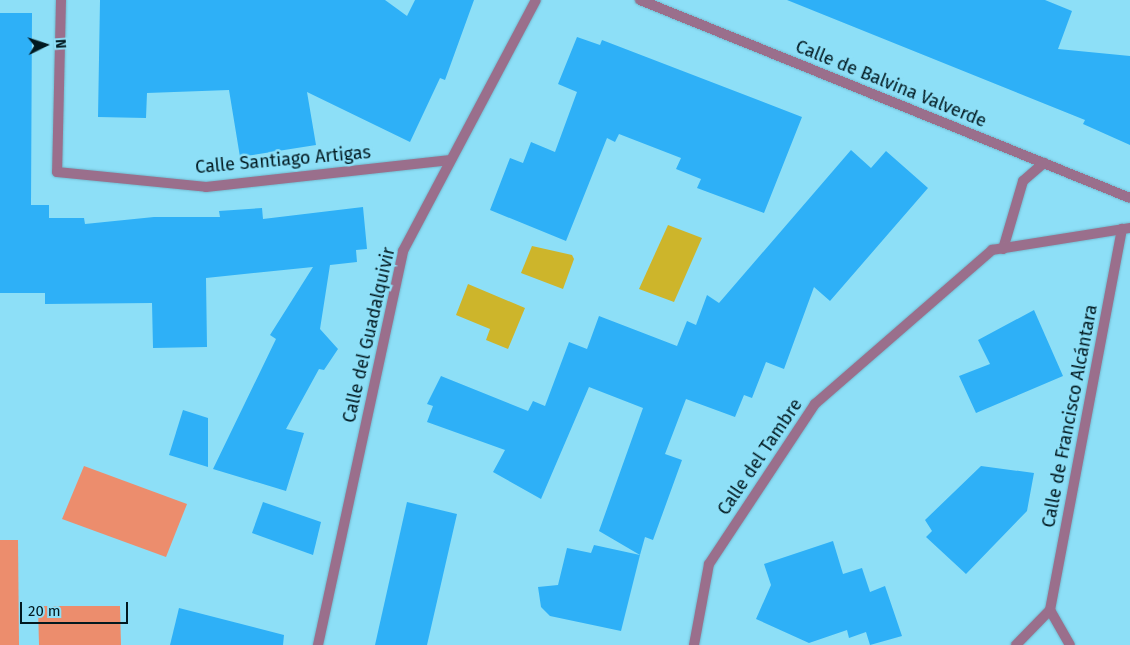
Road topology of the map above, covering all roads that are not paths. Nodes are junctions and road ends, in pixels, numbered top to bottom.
1 (61, 0) edge
2 (536, 0) edge
3 (640, 0) edge
4 (451, 160) junction
5 (1044, 163) junction
6 (1130, 198) edge
7 (1126, 228) edge
8 (1003, 249) junction
9 (1050, 610) junction
10 (318, 645) edge
11 (694, 645) edge
12 (1016, 645) edge
13 (1070, 645) edge

1 - 4 street, Calle Santiago Artigas
2 - 4 street, Calle del Guadalquivir
3 - 5 street, Calle de Balvina Valverde
4 - 10 street, Calle del Guadalquivir
5 - 6 street, Calle de Balvina Valverde
5 - 8 street
7 - 8 street, Calle del Tambre
7 - 9 street, Calle de Francisco Alcántara
8 - 11 street, Calle del Tambre
9 - 12 street
9 - 13 street

